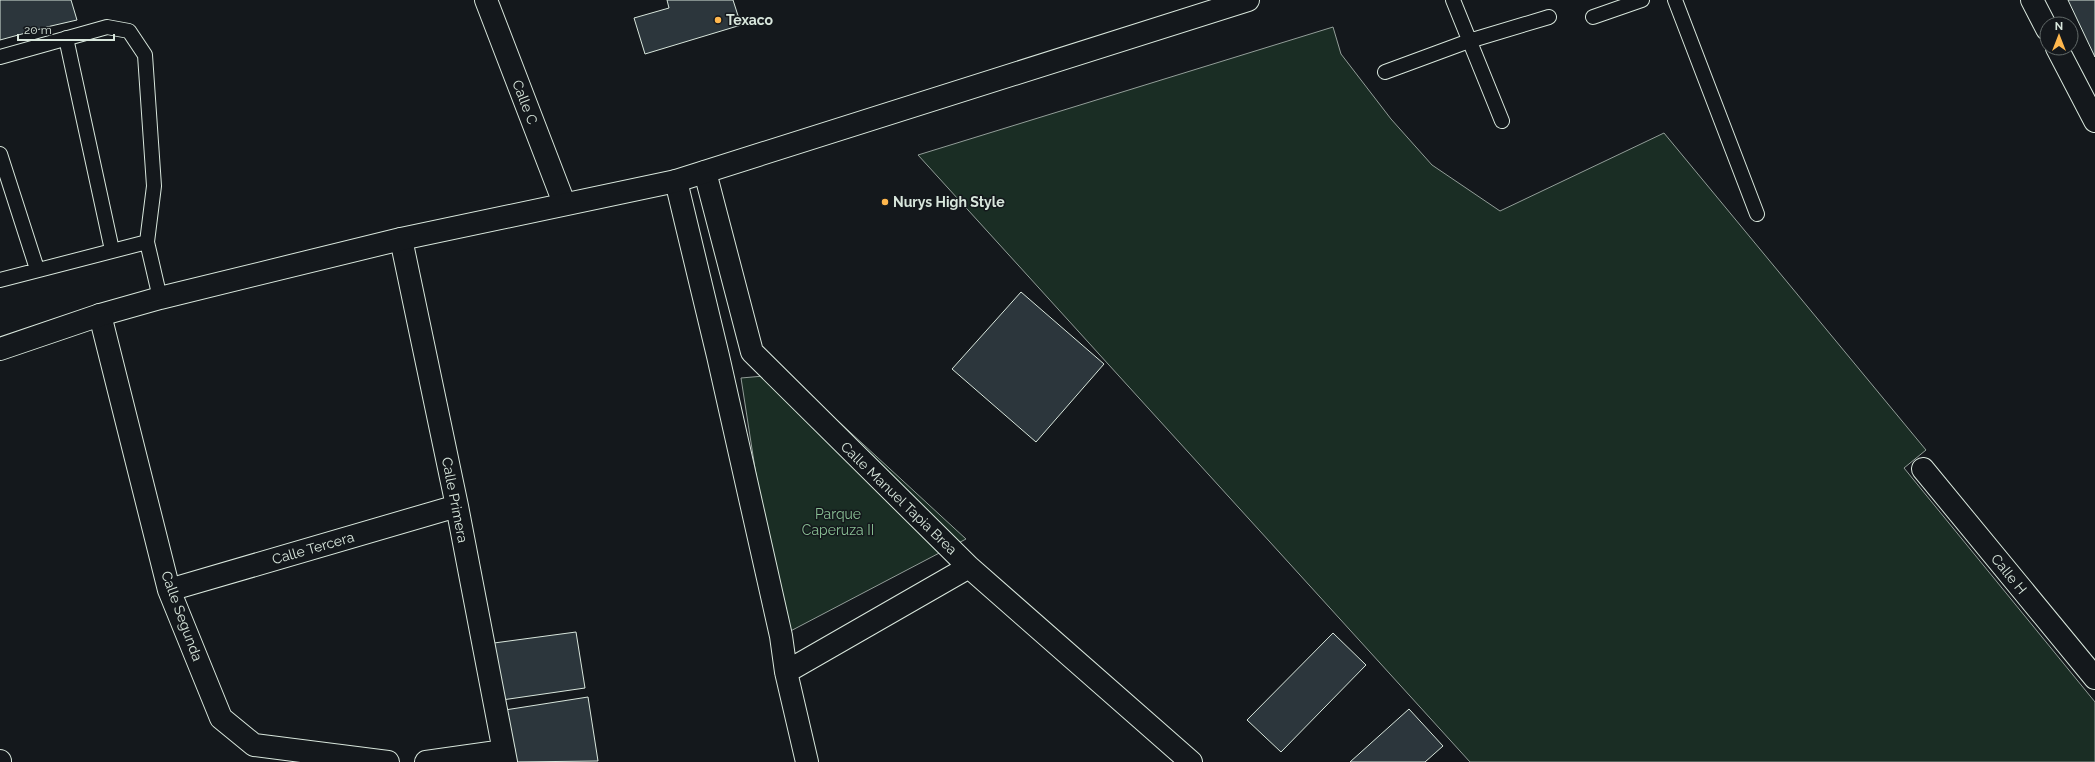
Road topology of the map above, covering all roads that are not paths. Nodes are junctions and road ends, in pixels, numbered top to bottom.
1 (486, 0) edge
2 (1248, 0) edge
3 (1453, 0) edge
4 (1642, 0) edge
5 (1675, 0) edge
6 (2032, 0) edge
7 (2040, 16) edge
8 (1549, 17) dead end
9 (1593, 17) dead end
10 (66, 38) junction
11 (1469, 41) junction
12 (2061, 56) edge
13 (0, 57) edge
14 (1385, 72) dead end
15 (1502, 121) dead end
16 (2095, 121) edge
17 (0, 154) edge
18 (705, 172) junction
19 (676, 181) junction
20 (564, 203) junction
21 (1758, 214) dead end
22 (401, 240) junction
23 (147, 242) junction
24 (112, 250) junction
25 (38, 269) junction
26 (0, 280) edge
27 (160, 298) junction
28 (100, 315) junction
29 (0, 349) edge
30 (752, 352) junction
31 (718, 356) junction
32 (1923, 469) dead end
33 (457, 506) junction
34 (969, 567) junction
35 (169, 590) junction
36 (2091, 664) edge
37 (786, 672) junction
38 (505, 756) edge
39 (388, 762) edge
40 (426, 762) edge
41 (807, 762) edge
42 (1191, 762) edge

1 - 20 street, Calle C
2 - 18 street
3 - 11 lane
4 - 9 lane
5 - 21 lane
6 - 7 street
8 - 11 lane
10 - 13 lane
10 - 23 lane
10 - 24 lane
11 - 14 lane
11 - 15 lane
12 - 16 street
17 - 25 lane
18 - 19 street
18 - 30 street
19 - 20 street
19 - 31 street
20 - 22 street
22 - 27 street
22 - 33 street, Calle Primera
23 - 24 lane
23 - 27 lane
24 - 25 lane
25 - 26 lane
27 - 28 street
28 - 29 street
28 - 35 street, Calle Segunda
30 - 31 street
30 - 34 street, Calle Manuel Tapia Brea
31 - 37 street
32 - 36 street, Calle H
33 - 35 street, Calle Tercera
33 - 38 street, Calle Primera
34 - 37 street
34 - 42 street, Calle Manuel Tapia Brea
35 - 39 street, Calle Segunda
37 - 41 street
38 - 40 street

